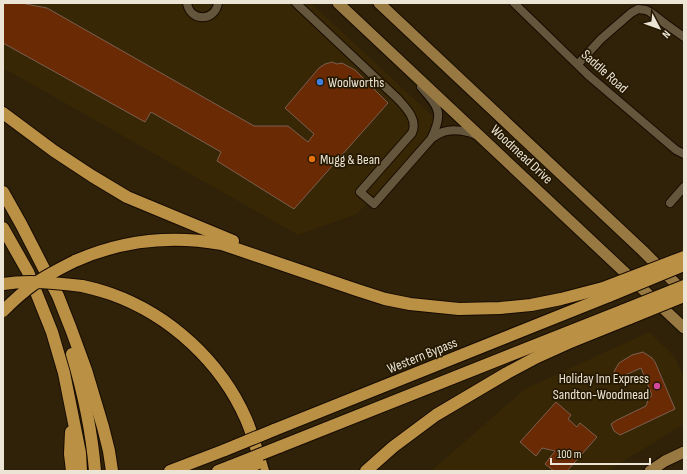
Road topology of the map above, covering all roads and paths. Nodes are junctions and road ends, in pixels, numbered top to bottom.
1 (187, 3) edge
2 (296, 3) edge
3 (338, 3) edge
4 (379, 3) edge
5 (514, 3) edge
6 (219, 5) edge
7 (684, 37) edge
8 (403, 64) junction
9 (578, 64) junction
10 (3, 113) edge
11 (431, 139) junction
12 (485, 140) junction
13 (684, 154) edge
14 (684, 187) edge
15 (3, 192) edge
16 (670, 203) dead end
17 (21, 224) junction
18 (3, 228) edge
19 (684, 257) edge
20 (684, 266) edge
21 (3, 284) edge
22 (684, 286) edge
23 (357, 290) junction
24 (606, 292) junction
25 (684, 292) edge
26 (684, 296) edge
27 (3, 311) edge
28 (627, 314) junction
29 (684, 328) edge
30 (72, 411) junction
31 (684, 445) edge
32 (684, 452) edge
33 (665, 461) junction
34 (236, 468) edge
35 (72, 471) edge
36 (81, 471) edge
37 (95, 471) edge
38 (112, 471) edge
39 (170, 471) edge
40 (218, 471) edge
41 (263, 471) edge
42 (366, 471) edge
43 (650, 471) edge

1 - 6 street
2 - 11 street
3 - 8 main road, Woodmead Drive
4 - 25 main road, Woodmead Drive
5 - 9 street, Saddle Road
7 - 9 street
8 - 11 street
8 - 12 main road, Woodmead Drive
9 - 13 street, Saddle Road
10 - 23 highway
11 - 12 street
12 - 29 main road, Woodmead Drive
14 - 16 street
15 - 17 highway
17 - 37 highway
17 - 38 highway
18 - 30 highway
19 - 24 highway, bridge
20 - 24 highway, Western Bypass, bridge
21 - 41 highway, bridge
22 - 28 highway, bridge
23 - 24 highway
23 - 27 highway, bridge
24 - 39 highway, Western Bypass, bridge
26 - 28 highway, bridge
28 - 34 highway, bridge
28 - 42 highway
30 - 35 highway
30 - 36 highway
31 - 33 main road
32 - 33 main road
33 - 43 main road
34 - 40 highway

